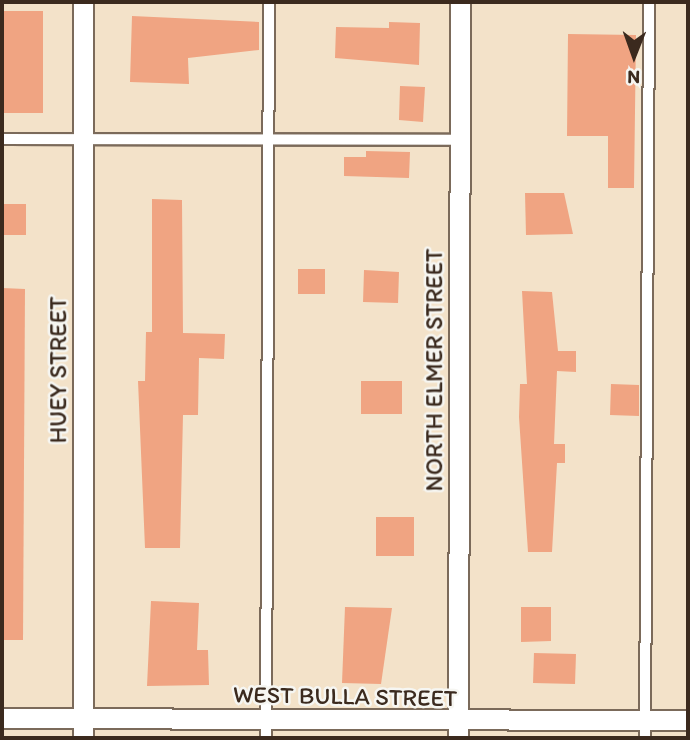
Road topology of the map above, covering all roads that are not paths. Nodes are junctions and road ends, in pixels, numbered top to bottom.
1 (83, 2) edge
2 (268, 2) edge
3 (460, 2) edge
4 (649, 2) edge
5 (2, 139) edge
6 (82, 139) junction
7 (460, 140) junction
8 (268, 141) junction
9 (2, 718) edge
10 (83, 718) junction
11 (688, 720) edge
12 (266, 729) edge
13 (645, 729) edge
14 (458, 730) edge
15 (82, 738) edge

1 - 6 street, HUEY STREET
2 - 8 lane
3 - 7 street, NORTH ELMER STREET
4 - 13 lane
5 - 6 lane
6 - 8 lane
6 - 10 street, HUEY STREET
7 - 8 lane
7 - 14 street, NORTH ELMER STREET
8 - 12 lane
9 - 10 street, WEST BULLA STREET
10 - 12 street, WEST BULLA STREET
10 - 15 street, HUEY STREET
11 - 13 street, WEST BULLA STREET
12 - 14 street, WEST BULLA STREET
13 - 14 street, WEST BULLA STREET

